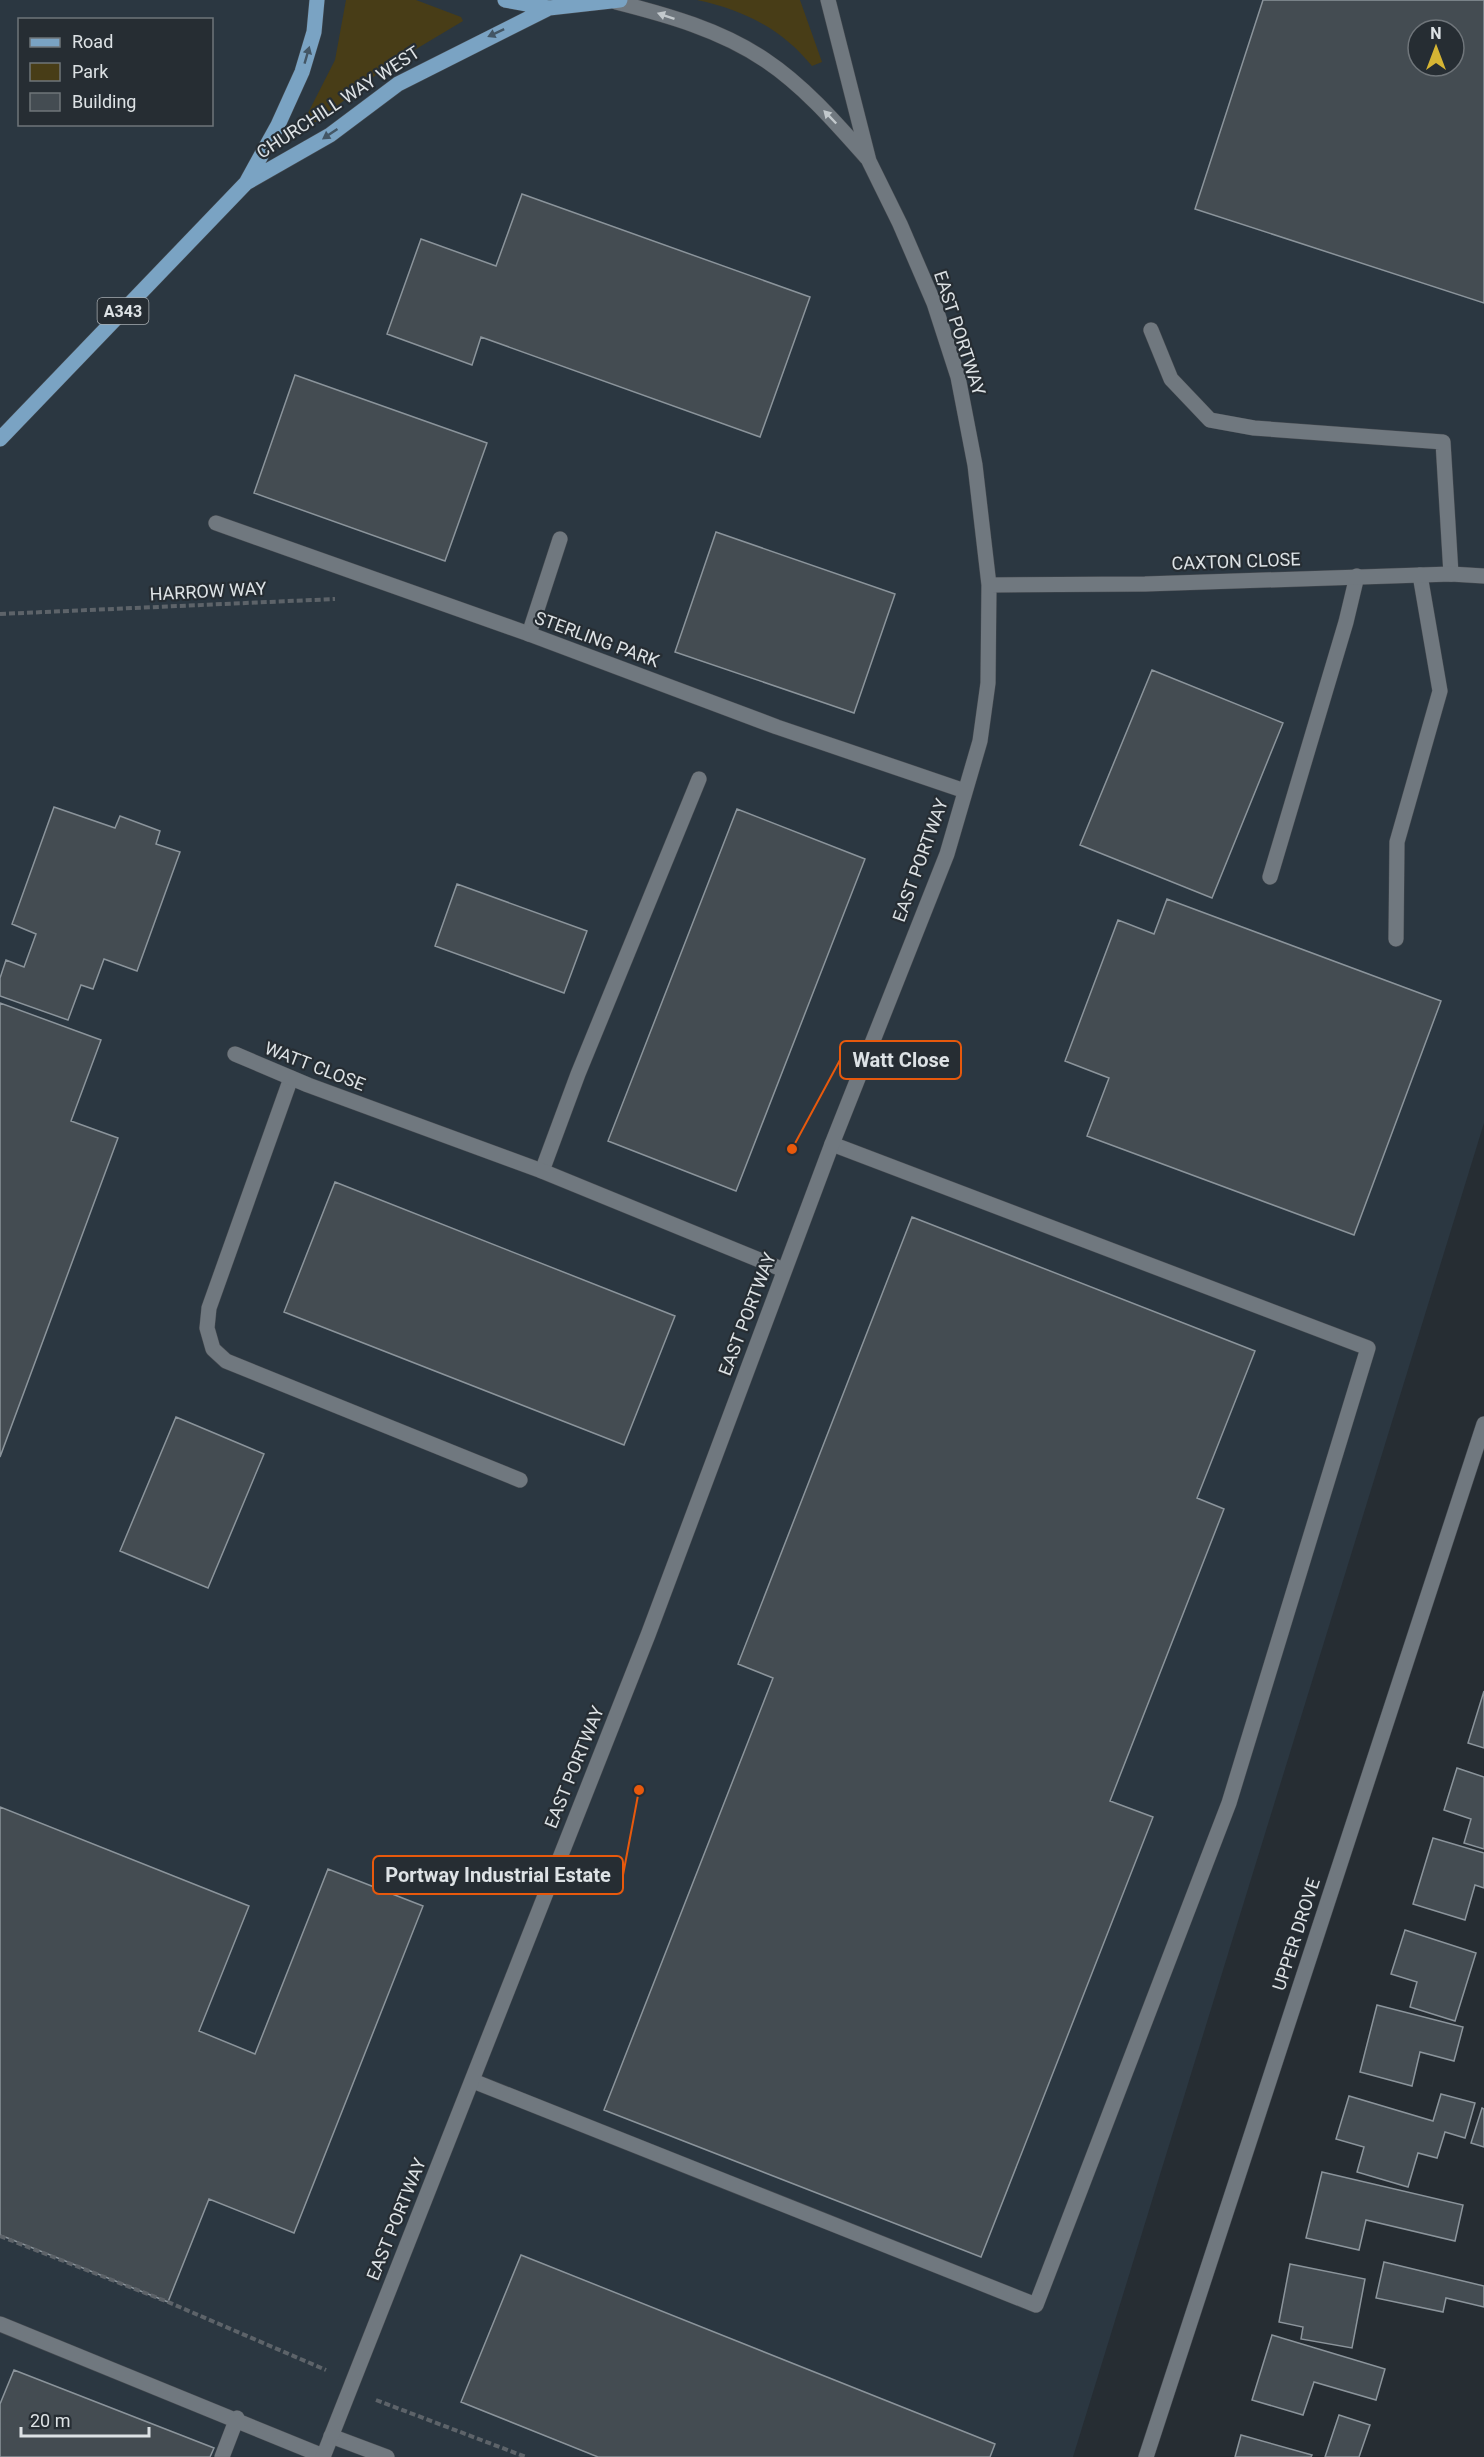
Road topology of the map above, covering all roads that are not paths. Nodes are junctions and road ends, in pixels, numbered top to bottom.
1 (317, 0) edge
2 (505, 0) edge
3 (828, 0) edge
4 (618, 1) edge
5 (549, 8) junction
6 (869, 160) junction
7 (246, 183) junction
8 (1151, 330) dead end
9 (0, 439) edge
10 (216, 523) dead end
11 (560, 539) dead end
12 (1451, 574) junction
13 (1420, 575) junction
14 (1357, 576) junction
15 (1484, 576) edge
16 (988, 585) junction
17 (529, 634) junction
18 (699, 779) dead end
19 (965, 791) junction
20 (1270, 877) dead end
21 (1396, 939) dead end
22 (235, 1054) dead end
23 (291, 1078) junction
24 (832, 1144) junction
25 (542, 1171) junction
26 (784, 1270) junction
27 (1484, 1424) edge
28 (520, 1480) dead end
29 (473, 2081) junction
30 (0, 2324) edge
31 (237, 2418) junction
32 (330, 2436) junction
33 (323, 2456) edge
34 (222, 2457) edge
35 (387, 2457) edge
36 (1146, 2457) edge

7 -> 1 main road, CHURCHILL WAY WEST / A343
2 - 5 main road, CHURCHILL WAY WEST
3 - 6 street
4 - 5 main road, CHURCHILL WAY WEST
6 -> 4 street
5 -> 7 main road, CHURCHILL WAY WEST / A343
6 - 16 street, EAST PORTWAY
7 - 9 main road, CHURCHILL WAY WEST / A343
8 - 12 street
10 - 17 street, STERLING PARK
11 - 17 street
12 - 13 street, CAXTON CLOSE
12 - 15 street, CAXTON CLOSE
13 - 14 street, CAXTON CLOSE
13 - 21 street
14 - 16 street, CAXTON CLOSE
14 - 20 street
16 - 19 street, EAST PORTWAY
17 - 19 street, STERLING PARK
18 - 25 street
19 - 24 street, EAST PORTWAY
22 - 23 street, WATT CLOSE
23 - 25 street, WATT CLOSE
23 - 28 street
24 - 26 street, EAST PORTWAY
24 - 29 street
25 - 26 street, WATT CLOSE
26 - 29 street, EAST PORTWAY
27 - 36 street, UPPER DROVE
29 - 32 street, EAST PORTWAY
30 - 31 street
31 - 33 street
31 - 34 street
32 - 33 street, EAST PORTWAY
32 - 35 street

